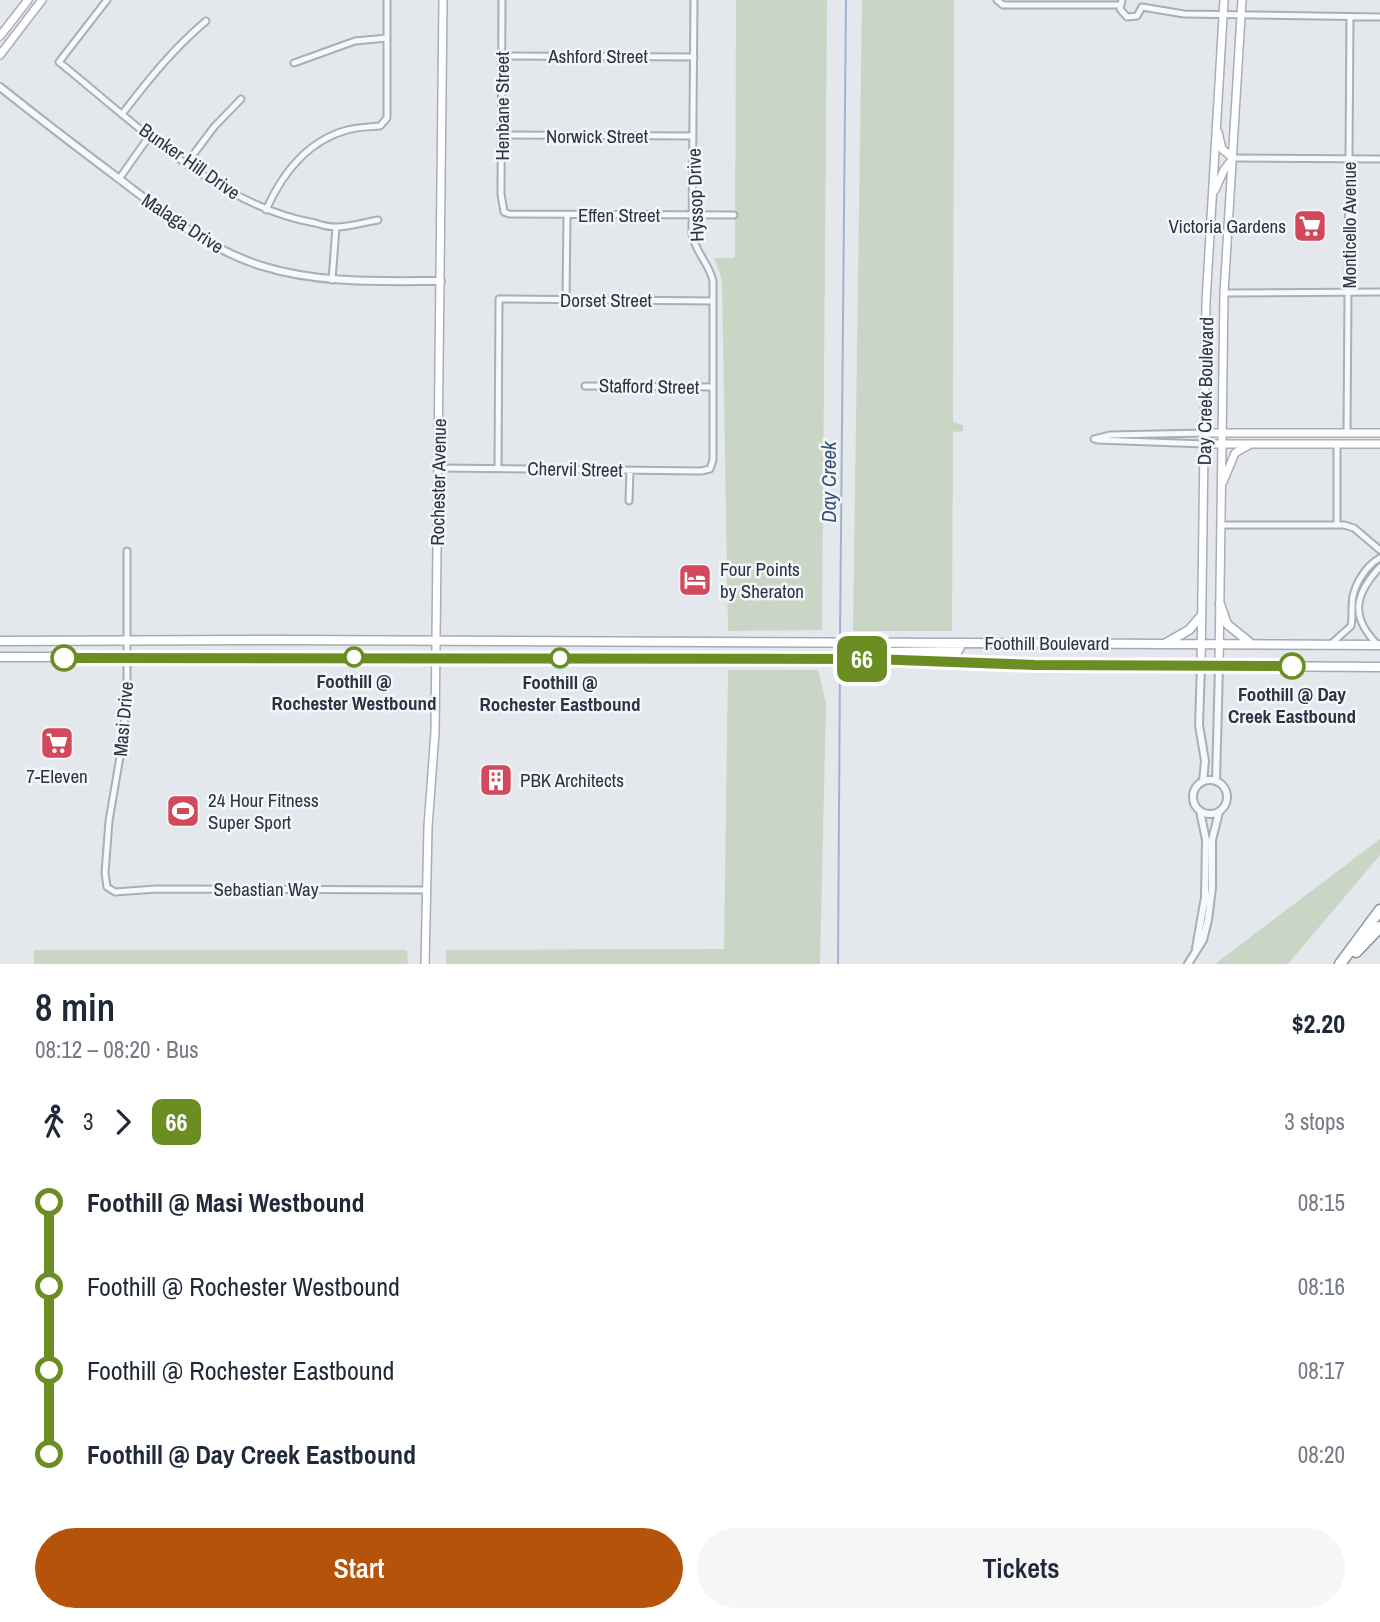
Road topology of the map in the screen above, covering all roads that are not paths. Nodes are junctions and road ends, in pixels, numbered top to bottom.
1 (28, 0) edge
2 (42, 0) edge
3 (107, 0) edge
4 (387, 0) edge
5 (443, 0) edge
6 (502, 0) edge
7 (694, 0) edge
8 (1140, 0) edge
9 (1224, 0) edge
10 (1242, 0) edge
11 (998, 2) edge
12 (1121, 3) edge
13 (1142, 7) junction
14 (1223, 16) junction
15 (1241, 16) junction
16 (1350, 17) junction
17 (1380, 17) edge
18 (206, 21) dead end
19 (0, 36) edge
20 (387, 38) junction
21 (0, 55) edge
22 (502, 56) junction
23 (694, 57) junction
24 (294, 63) dead end
25 (0, 87) edge
26 (241, 99) dead end
27 (123, 113) junction
28 (1216, 122) junction
29 (149, 135) junction
30 (502, 135) junction
31 (693, 136) junction
32 (1233, 158) junction
33 (1349, 159) junction
34 (1380, 159) edge
35 (187, 163) junction
36 (119, 179) junction
37 (1212, 199) junction
38 (267, 210) junction
39 (504, 212) joint
40 (567, 215) junction
41 (692, 215) junction
42 (734, 215) dead end
43 (378, 220) dead end
44 (336, 227) junction
45 (332, 280) junction
46 (441, 281) junction
47 (1348, 292) junction
48 (1380, 292) edge
49 (1224, 293) junction
50 (566, 300) junction
51 (713, 301) junction
52 (585, 386) dead end
53 (713, 387) junction
54 (1222, 432) junction
55 (1205, 433) junction
56 (1347, 433) junction
57 (1380, 433) edge
58 (1205, 444) junction
59 (1222, 444) junction
60 (1252, 444) junction
61 (1337, 444) junction
62 (1380, 444) edge
63 (439, 468) junction
64 (498, 468) junction
65 (710, 468) joint
66 (630, 470) junction
67 (1222, 486) junction
68 (629, 500) dead end
69 (1221, 525) junction
70 (1337, 525) junction
71 (1380, 550) edge
72 (127, 551) dead end
73 (1380, 558) edge
74 (1380, 567) edge
75 (1220, 604) junction
76 (1201, 616) junction
77 (0, 641) edge
78 (127, 641) junction
79 (436, 641) junction
80 (962, 643) junction
81 (1166, 643) junction
82 (1201, 644) junction
83 (1219, 644) junction
84 (1252, 644) junction
85 (1330, 645) junction
86 (1379, 645) edge
87 (0, 657) edge
88 (436, 657) junction
89 (127, 658) junction
90 (872, 659) junction
91 (1201, 666) junction
92 (1219, 666) junction
93 (1380, 667) edge
94 (1203, 781) junction
95 (1216, 781) junction
96 (1200, 811) junction
97 (1219, 812) junction
98 (107, 887) joint
99 (427, 890) junction
100 (1380, 910) edge
101 (1380, 927) edge
102 (1196, 948) junction
103 (425, 964) edge
104 (1188, 964) edge
105 (1342, 964) edge

1 - 19 main road
2 - 21 main road
3 - 27 street, Bunker Hill Drive
4 - 20 street
5 - 46 main road, Rochester Avenue
6 - 22 street, Henbane Street
7 - 23 street, Hyssop Drive
8 - 13 street
9 - 14 main road, Day Creek Boulevard
10 - 15 main road, Day Creek Boulevard
11 - 12 street
12 - 13 street
13 - 14 street
14 - 15 street
14 - 28 main road, Day Creek Boulevard
15 - 16 street
15 - 32 main road, Day Creek Boulevard
16 - 17 street
16 - 33 street, Monticello Avenue
18 - 27 street
20 - 24 street
20 - 38 street
22 - 23 street, Ashford Street
22 - 30 street, Henbane Street
23 - 31 street, Hyssop Drive
25 - 36 street, Malaga Drive
26 - 35 street
27 - 29 street, Bunker Hill Drive
28 - 32 main road
28 - 37 main road, Day Creek Boulevard
29 - 35 street, Bunker Hill Drive
29 - 36 street
30 - 31 street, Norwick Street
30 - 39 street, Henbane Street
31 - 41 street, Hyssop Drive
32 - 33 street
32 - 37 main road
32 - 49 main road, Day Creek Boulevard
33 - 34 street
33 - 47 street, Monticello Avenue
35 - 38 street, Bunker Hill Drive
36 - 45 street, Malaga Drive
37 - 55 main road, Day Creek Boulevard
38 - 44 street, Bunker Hill Drive
39 - 40 street, Effen Street
40 - 41 street, Effen Street
40 - 50 street
41 - 42 street, Effen Street
41 - 51 street, Hyssop Drive
43 - 44 street, Bunker Hill Drive
44 - 45 street
45 - 46 street, Malaga Drive
46 - 63 main road, Rochester Avenue
47 - 48 street
47 - 49 street
47 - 56 street, Monticello Avenue
49 - 54 main road, Day Creek Boulevard
50 - 51 street, Dorset Street
50 - 64 street, Dorset Street
51 - 53 street, Hyssop Drive
52 - 53 street, Stafford Street
53 - 65 street, Hyssop Drive
54 - 55 main road
54 - 56 main road
54 - 59 main road, Day Creek Boulevard
55 - 58 main road, Day Creek Boulevard
55 - 58 street
56 - 57 main road
58 - 59 main road
58 - 76 main road, Day Creek Boulevard
59 - 60 main road
59 - 67 main road, Day Creek Boulevard
60 - 61 main road
60 - 67 main road
61 - 62 main road
61 - 70 street
63 - 64 street, Chervil Street
63 - 79 main road, Rochester Avenue
64 - 66 street, Chervil Street
65 - 66 street, Chervil Street
66 - 68 street
67 - 69 main road, Day Creek Boulevard
69 - 70 street
69 - 75 main road, Day Creek Boulevard
70 - 71 street
72 - 78 street, Masi Drive
73 - 85 street
74 - 86 street
75 - 83 main road, Day Creek Boulevard
75 - 84 main road
76 - 81 main road
76 - 82 main road, Day Creek Boulevard
77 - 78 main road, Foothill Boulevard
78 - 79 main road, Foothill Boulevard
78 - 89 street, Masi Drive
79 - 80 main road, Foothill Boulevard
79 - 88 main road, Rochester Avenue
80 - 81 main road, Foothill Boulevard
80 - 90 main road
81 - 82 main road, Foothill Boulevard
82 - 83 main road, Foothill Boulevard
82 - 91 main road, Day Creek Boulevard
83 - 84 main road, Foothill Boulevard
83 - 92 main road, Day Creek Boulevard
84 - 85 main road, Foothill Boulevard
85 - 86 main road, Foothill Boulevard
87 - 89 main road, Foothill Boulevard
88 - 89 main road, Foothill Boulevard
88 - 90 main road, Foothill Boulevard
88 - 99 main road, Rochester Avenue
89 - 98 street, Masi Drive
90 - 91 main road, Foothill Boulevard
91 - 92 main road, Foothill Boulevard
91 - 94 street, Day Creek Boulevard
92 - 93 main road, Foothill Boulevard
92 - 95 street, Day Creek Boulevard
94 - 95 street
94 - 96 street
95 - 97 street
96 - 97 street
96 - 102 street
97 - 102 street
98 - 99 street, Sebastian Way
99 - 103 main road, Rochester Avenue
100 - 105 highway
101 - 105 highway
102 - 104 street

